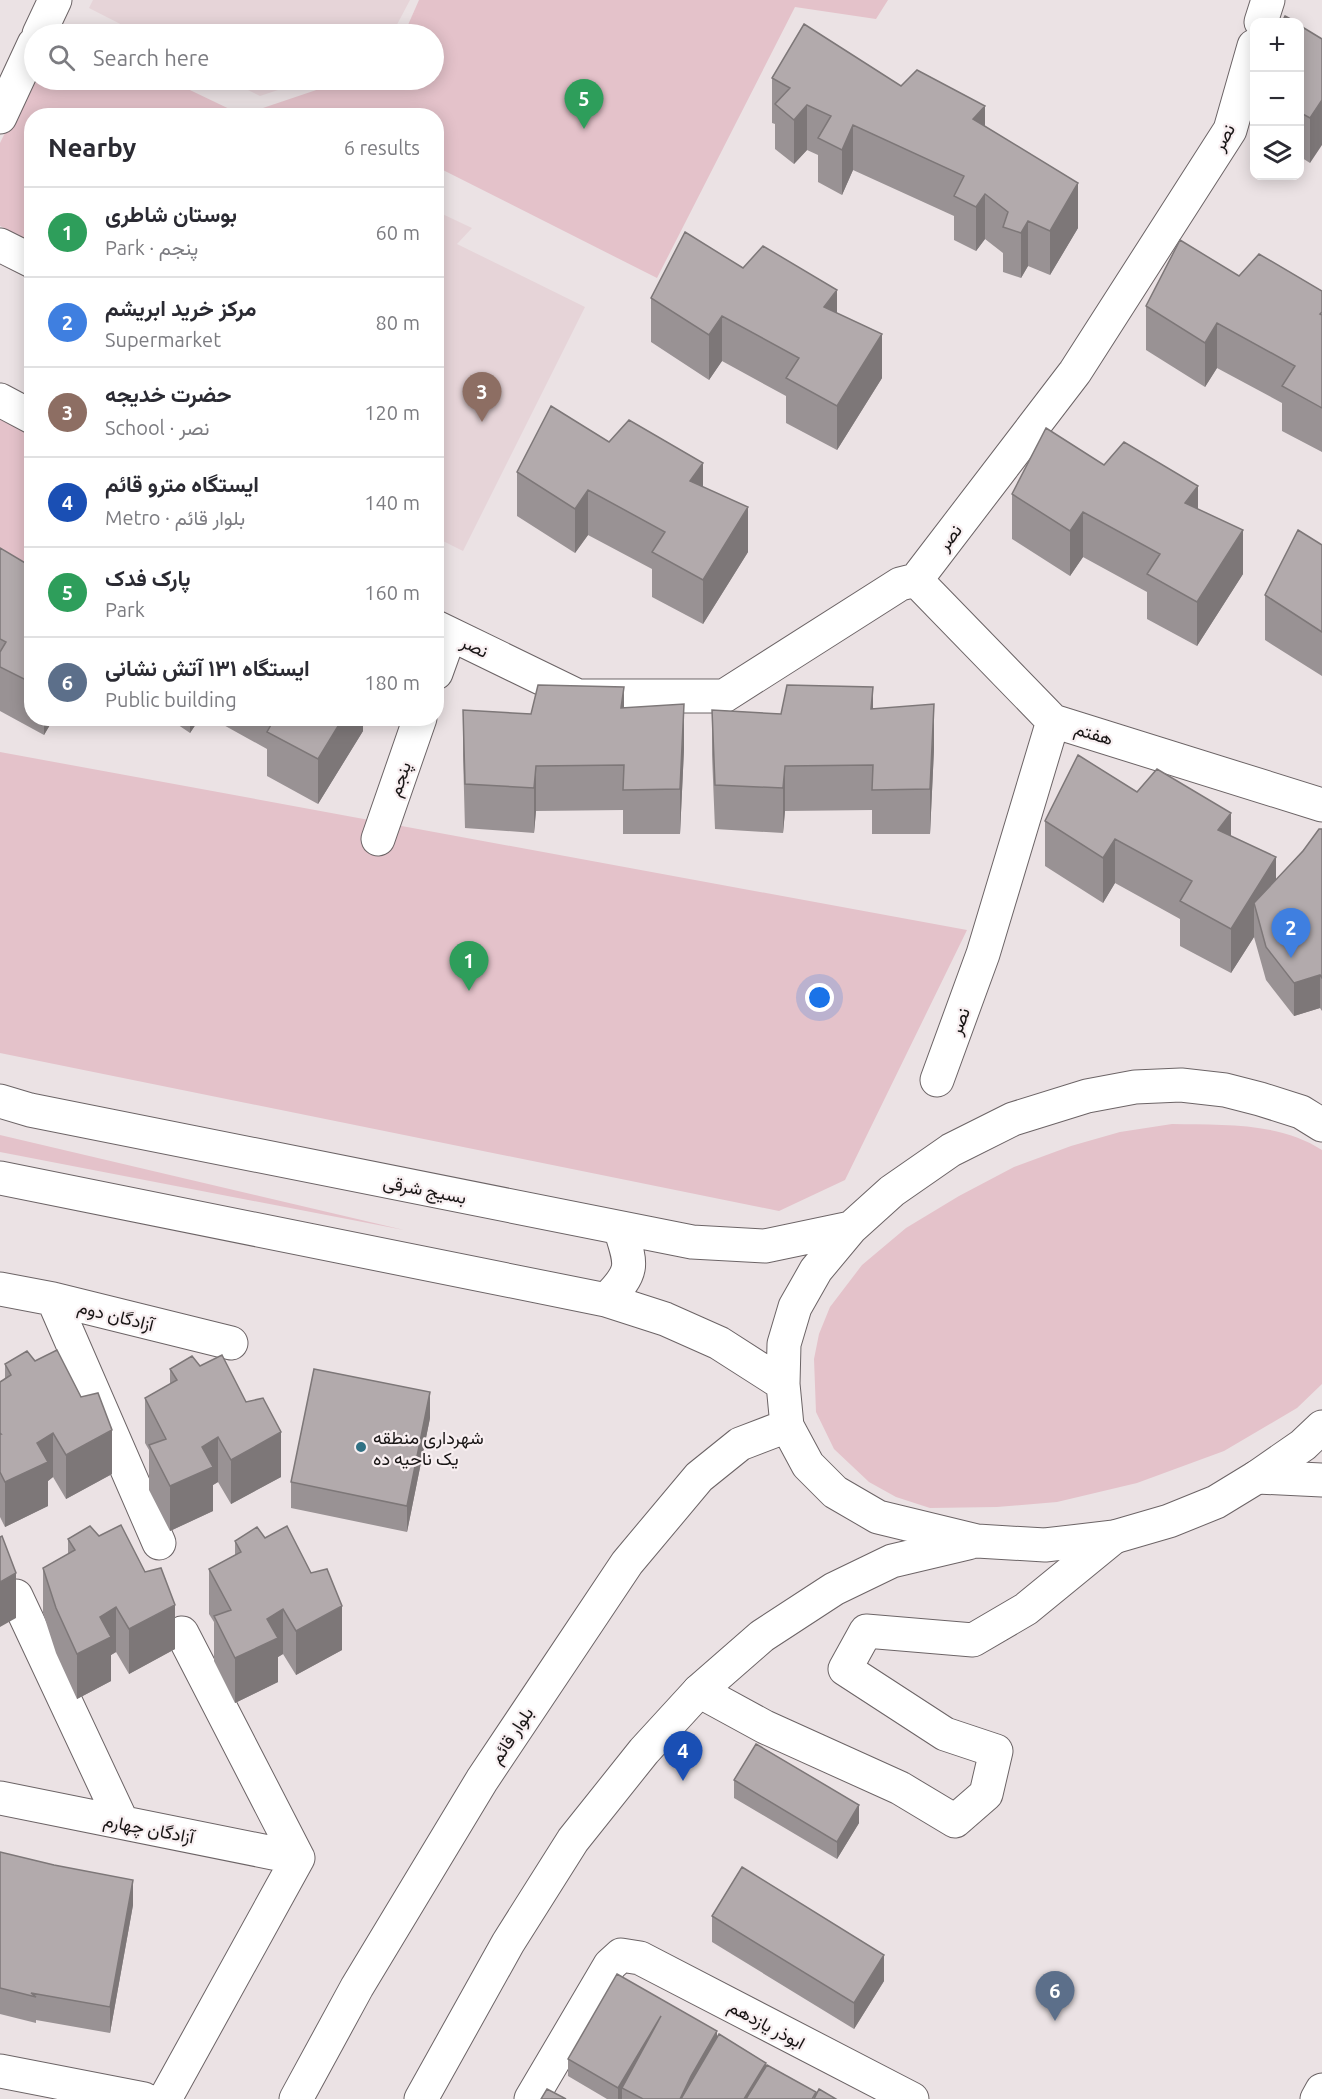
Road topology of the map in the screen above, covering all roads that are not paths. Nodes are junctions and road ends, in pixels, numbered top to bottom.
1 (55, 0) edge
2 (1268, 0) edge
3 (1263, 18) edge
4 (44, 24) edge
5 (1250, 60) edge
6 (24, 65) edge
7 (0, 117) edge
8 (0, 245) edge
9 (24, 257) edge
10 (0, 400) edge
11 (24, 413) edge
12 (916, 580) junction
13 (444, 630) edge
14 (1053, 721) junction
15 (417, 726) edge
16 (1322, 805) edge
17 (378, 839) dead end
18 (937, 1080) dead end
19 (0, 1101) edge
20 (1315, 1116) edge
21 (0, 1178) edge
22 (621, 1228) junction
23 (851, 1228) junction
24 (0, 1289) edge
25 (53, 1299) junction
26 (606, 1300) junction
27 (231, 1343) dead end
28 (783, 1383) junction
29 (787, 1426) junction
30 (1322, 1427) edge
31 (1257, 1477) junction
32 (1322, 1480) edge
33 (1114, 1537) junction
34 (977, 1541) junction
35 (159, 1543) dead end
36 (16, 1596) edge
37 (182, 1633) dead end
38 (699, 1691) junction
39 (0, 1798) edge
40 (122, 1822) junction
41 (298, 1858) junction
42 (0, 2071) edge
43 (1322, 2090) edge
44 (144, 2099) edge
45 (165, 2099) edge
46 (296, 2099) edge
47 (421, 2099) edge
48 (531, 2099) edge
49 (912, 2099) edge
50 (1317, 2099) edge

1 - 4 street
2 - 3 street
5 - 12 street, نصر
6 - 7 street
8 - 9 street
10 - 11 street
12 - 13 street, نصر
12 - 14 street, هفتم
14 - 16 street, هفتم
14 - 18 street, نصر
15 - 17 street, پنجم
19 - 22 street, بسیج شرقی
20 - 23 street
21 - 26 street
22 - 23 street, بسیج شرقی
22 - 26 street
23 - 28 street
24 - 25 street, آزادگان دوم
25 - 27 street, آزادگان دوم
25 - 35 street
26 - 28 street
28 - 29 street
29 - 34 street
29 - 46 street, بلوار قائم
30 - 31 street
31 - 32 street
31 - 33 street
33 - 34 street
33 - 38 street
34 - 38 street
36 - 40 street
37 - 41 street
38 - 47 street
39 - 40 street, آزادگان چهارم
40 - 41 street, آزادگان چهارم
41 - 45 street
42 - 44 street
43 - 50 street
48 - 49 street, ابوذر یازدهم

